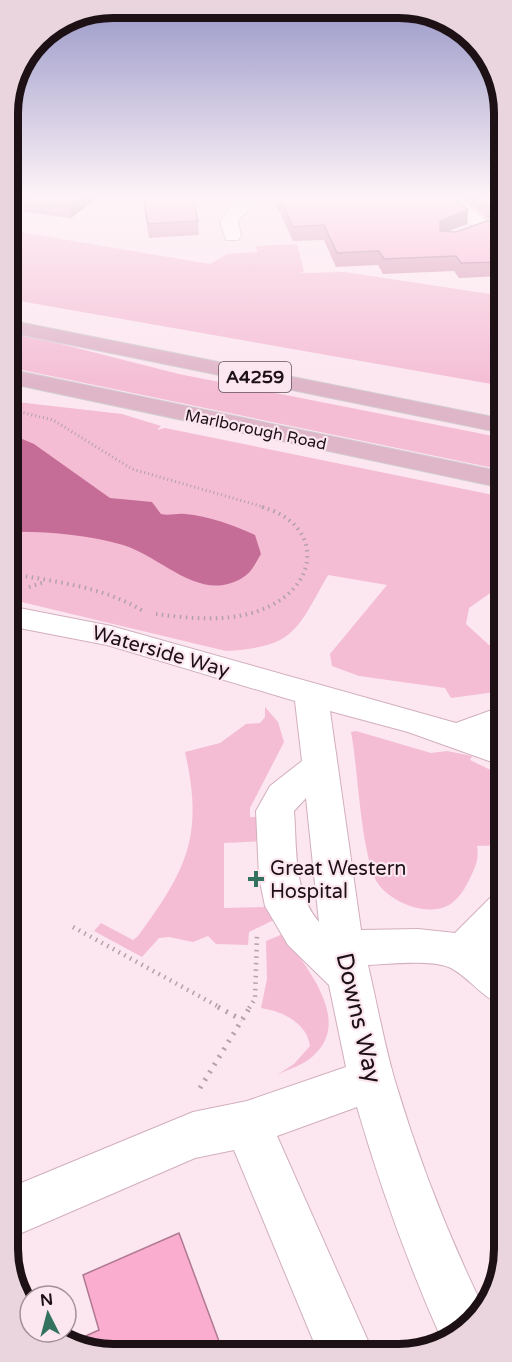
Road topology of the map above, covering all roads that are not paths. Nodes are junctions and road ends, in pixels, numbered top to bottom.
1 (18, 328) edge
2 (18, 378) edge
3 (18, 381) edge
4 (34, 382) junction
5 (494, 424) edge
6 (494, 478) edge
7 (18, 618) edge
8 (310, 694) junction
9 (494, 720) edge
10 (456, 735) junction
11 (494, 750) edge
12 (321, 765) junction
13 (494, 920) edge
14 (463, 953) junction
15 (346, 962) junction
16 (494, 979) edge
17 (372, 1080) junction
18 (247, 1124) junction
19 (18, 1209) edge
20 (461, 1321) edge
21 (343, 1344) edge

1 - 5 main road, A4259
2 - 4 main road, Marlborough Road / A4259
3 - 4 street
4 - 6 main road, Marlborough Road / A4259
7 - 8 street, Waterside Way
8 - 10 street, Waterside Way
8 - 12 street, Downs Way
9 - 10 street
10 - 11 street, Waterside Way
12 - 15 street, Downs Way
12 - 15 street
13 - 14 street
14 - 15 street
14 - 16 street
15 - 17 street, Downs Way
17 - 18 street
17 - 20 street, Downs Way
18 - 19 street
18 - 21 street

